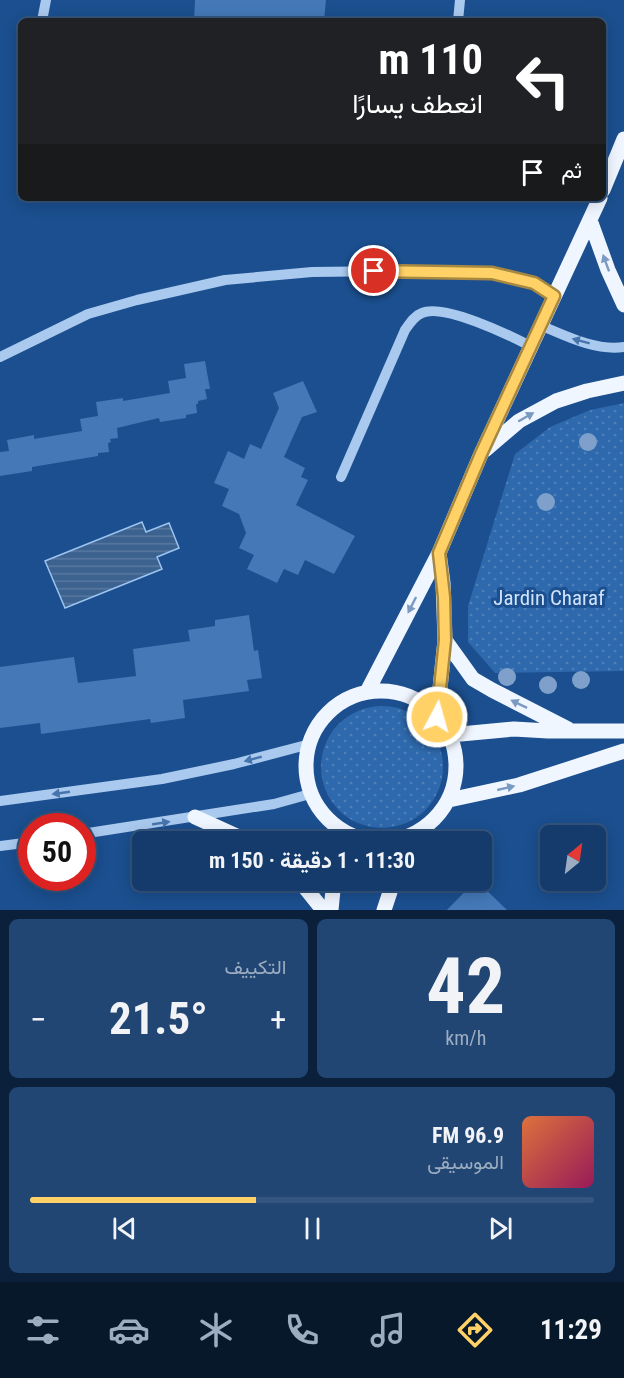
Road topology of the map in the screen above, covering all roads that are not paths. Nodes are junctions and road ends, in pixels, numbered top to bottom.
1 (46, 0) edge
2 (460, 0) edge
3 (43, 18) edge
4 (458, 18) edge
5 (624, 139) edge
6 (606, 183) edge
7 (599, 201) edge
8 (590, 220) junction
9 (554, 296) junction
10 (624, 305) edge
11 (540, 325) junction
12 (530, 346) junction
13 (624, 347) edge
14 (0, 357) edge
15 (624, 383) edge
16 (481, 454) junction
17 (341, 477) dead end
18 (439, 553) junction
19 (445, 640) junction
20 (368, 690) junction
21 (437, 717) junction
22 (571, 730) junction
23 (624, 731) edge
24 (450, 735) junction
25 (310, 744) junction
26 (624, 751) edge
27 (310, 794) junction
28 (0, 801) edge
29 (449, 801) junction
30 (195, 817) junction
31 (226, 831) edge
32 (335, 831) edge
33 (419, 831) edge
34 (96, 832) edge
35 (18, 844) edge
36 (0, 846) edge
37 (308, 891) edge
38 (333, 891) edge
39 (390, 891) edge
40 (323, 910) edge
41 (331, 910) edge
42 (384, 910) edge

1 - 3 street
2 - 4 street
5 - 6 main road
7 - 8 main road
8 - 9 main road
10 -> 8 main road
9 - 11 main road
9 - 14 street
11 - 12 main road
13 -> 11 street
12 - 16 main road
12 - 17 street
16 -> 15 main road
16 - 18 main road
18 - 19 main road
18 -> 20 main road
19 - 21 main road
22 -> 19 main road
20 - 21 main road
20 - 25 main road
21 - 24 main road
22 - 23 main road
22 - 24 main road
24 - 29 main road
25 - 27 main road
25 -> 28 street
29 -> 26 main road
27 - 30 street
27 - 32 main road
29 - 33 main road
30 - 31 main road
34 -> 30 street
35 - 36 street
37 - 40 main road
38 - 41 main road
39 - 42 main road

